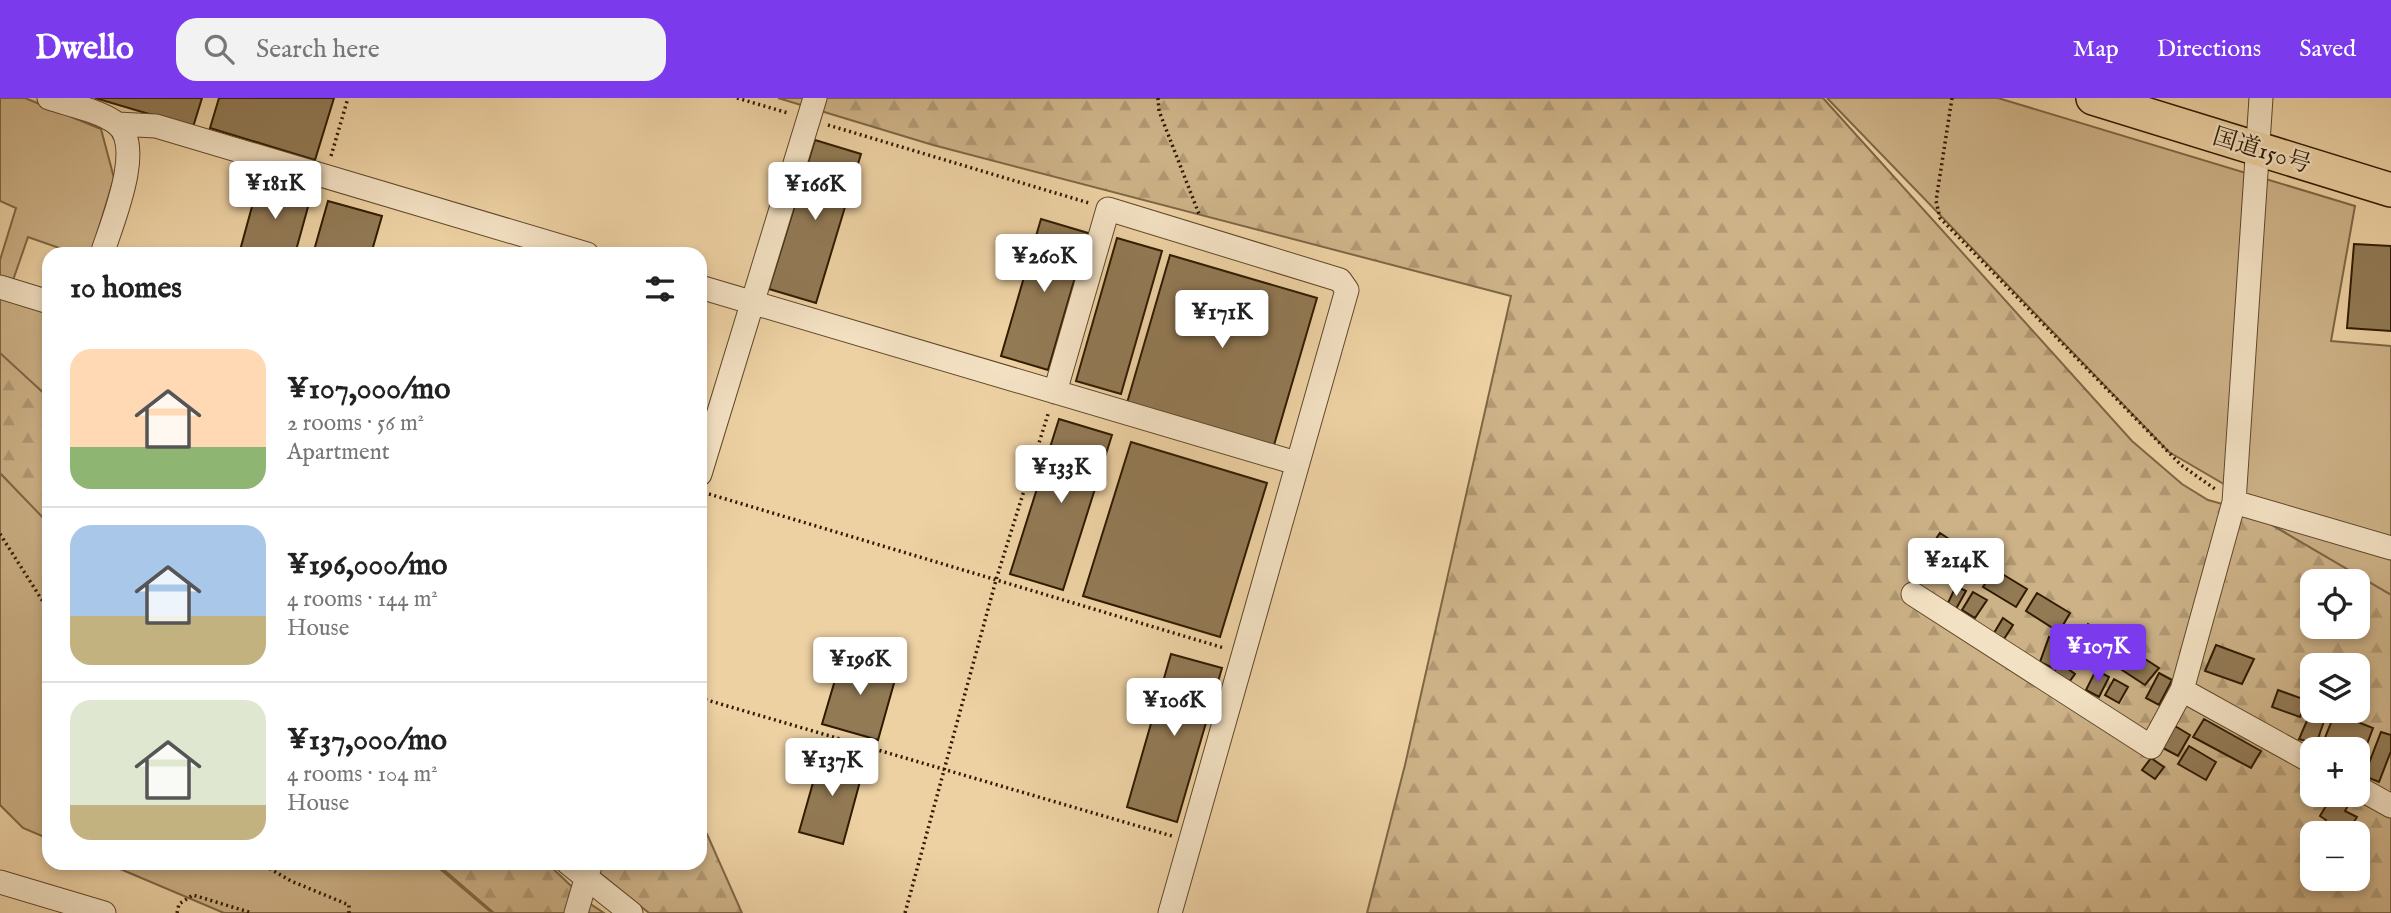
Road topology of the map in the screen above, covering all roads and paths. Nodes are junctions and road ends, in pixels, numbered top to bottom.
1 (49, 98) edge
2 (348, 98) edge
3 (737, 98) edge
4 (1158, 98) edge
5 (1952, 98) edge
6 (2094, 98) edge
7 (2261, 98) edge
8 (812, 109) edge
9 (117, 124) junction
10 (2258, 149) junction
11 (326, 176) junction
12 (2391, 190) edge
13 (1108, 209) junction
14 (1208, 240) junction
15 (104, 247) edge
16 (564, 247) edge
17 (0, 287) edge
18 (707, 289) edge
19 (42, 300) edge
20 (752, 302) junction
21 (1055, 392) junction
22 (707, 451) edge
23 (1296, 463) junction
24 (707, 493) edge
25 (2235, 502) junction
26 (0, 534) edge
27 (2391, 548) edge
28 (996, 580) junction
29 (1913, 594) dead end
30 (42, 600) edge
31 (1242, 653) junction
32 (2182, 690) junction
33 (707, 700) edge
34 (2300, 755) edge
35 (943, 769) junction
36 (2370, 794) edge
37 (2391, 806) edge
38 (1190, 842) junction
39 (272, 870) edge
40 (589, 871) edge
41 (0, 882) edge
42 (104, 913) edge
43 (177, 913) edge
44 (251, 913) edge
45 (349, 913) edge
46 (576, 913) edge
47 (631, 913) edge
48 (905, 913) edge
49 (1170, 913) edge

1 - 9 street
2 - 11 path
3 - 8 path
4 - 14 path
5 - 25 path
6 - 10 highway, 国道150号
7 - 10 street
8 - 13 path
8 - 20 street
9 - 11 street
9 - 15 street
10 - 12 highway, 国道150号
10 - 25 street
11 - 16 street
13 - 14 street
13 - 21 street
14 - 23 street
17 - 19 street
18 - 20 street
20 - 21 street
20 - 22 street
21 - 23 street
21 - 28 path
23 - 31 street
24 - 28 path
25 - 27 street
25 - 32 street
26 - 30 path
28 - 31 path
28 - 35 path
29 - 32 street
31 - 38 street
32 - 34 street
33 - 35 path
35 - 38 path
35 - 48 path
36 - 37 street
38 - 49 street
39 - 45 path
40 - 46 street
40 - 47 street
41 - 42 street
43 - 44 path

